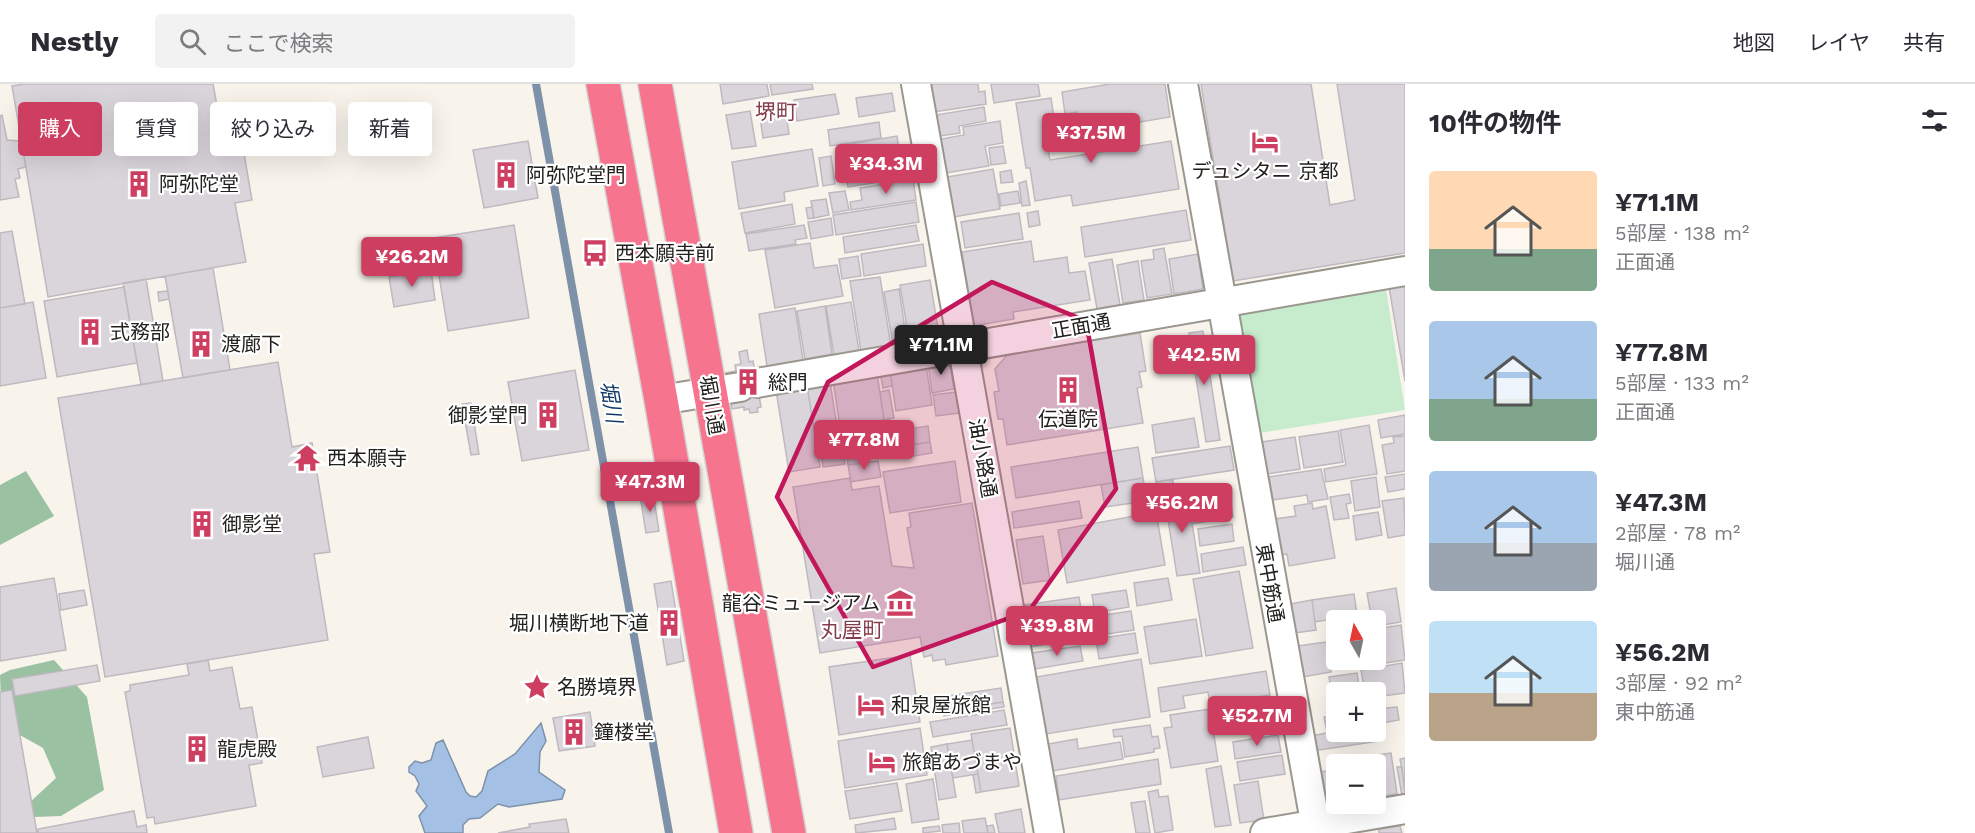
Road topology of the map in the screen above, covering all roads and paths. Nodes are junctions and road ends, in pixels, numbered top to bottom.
1 (603, 84) edge
2 (655, 84) edge
3 (916, 84) edge
4 (1183, 84) edge
5 (1405, 271) edge
6 (1221, 303) junction
7 (963, 346) junction
8 (735, 387) junction
9 (662, 400) junction
10 (1405, 809) edge
11 (1315, 829) edge
12 (736, 833) edge
13 (789, 833) edge
14 (1049, 833) edge
15 (1265, 833) edge

1 - 9 highway
2 - 8 highway, 堀川通
3 - 7 street, 油小路通
4 - 6 street, 東中筋通
5 - 6 street, 正面通
6 - 7 street, 正面通
6 - 11 street, 東中筋通
7 - 8 street, 正面通
7 - 14 street, 油小路通
8 - 9 street, 正面通
8 - 13 highway, 堀川通
9 - 12 highway
10 - 11 street
11 - 15 street

